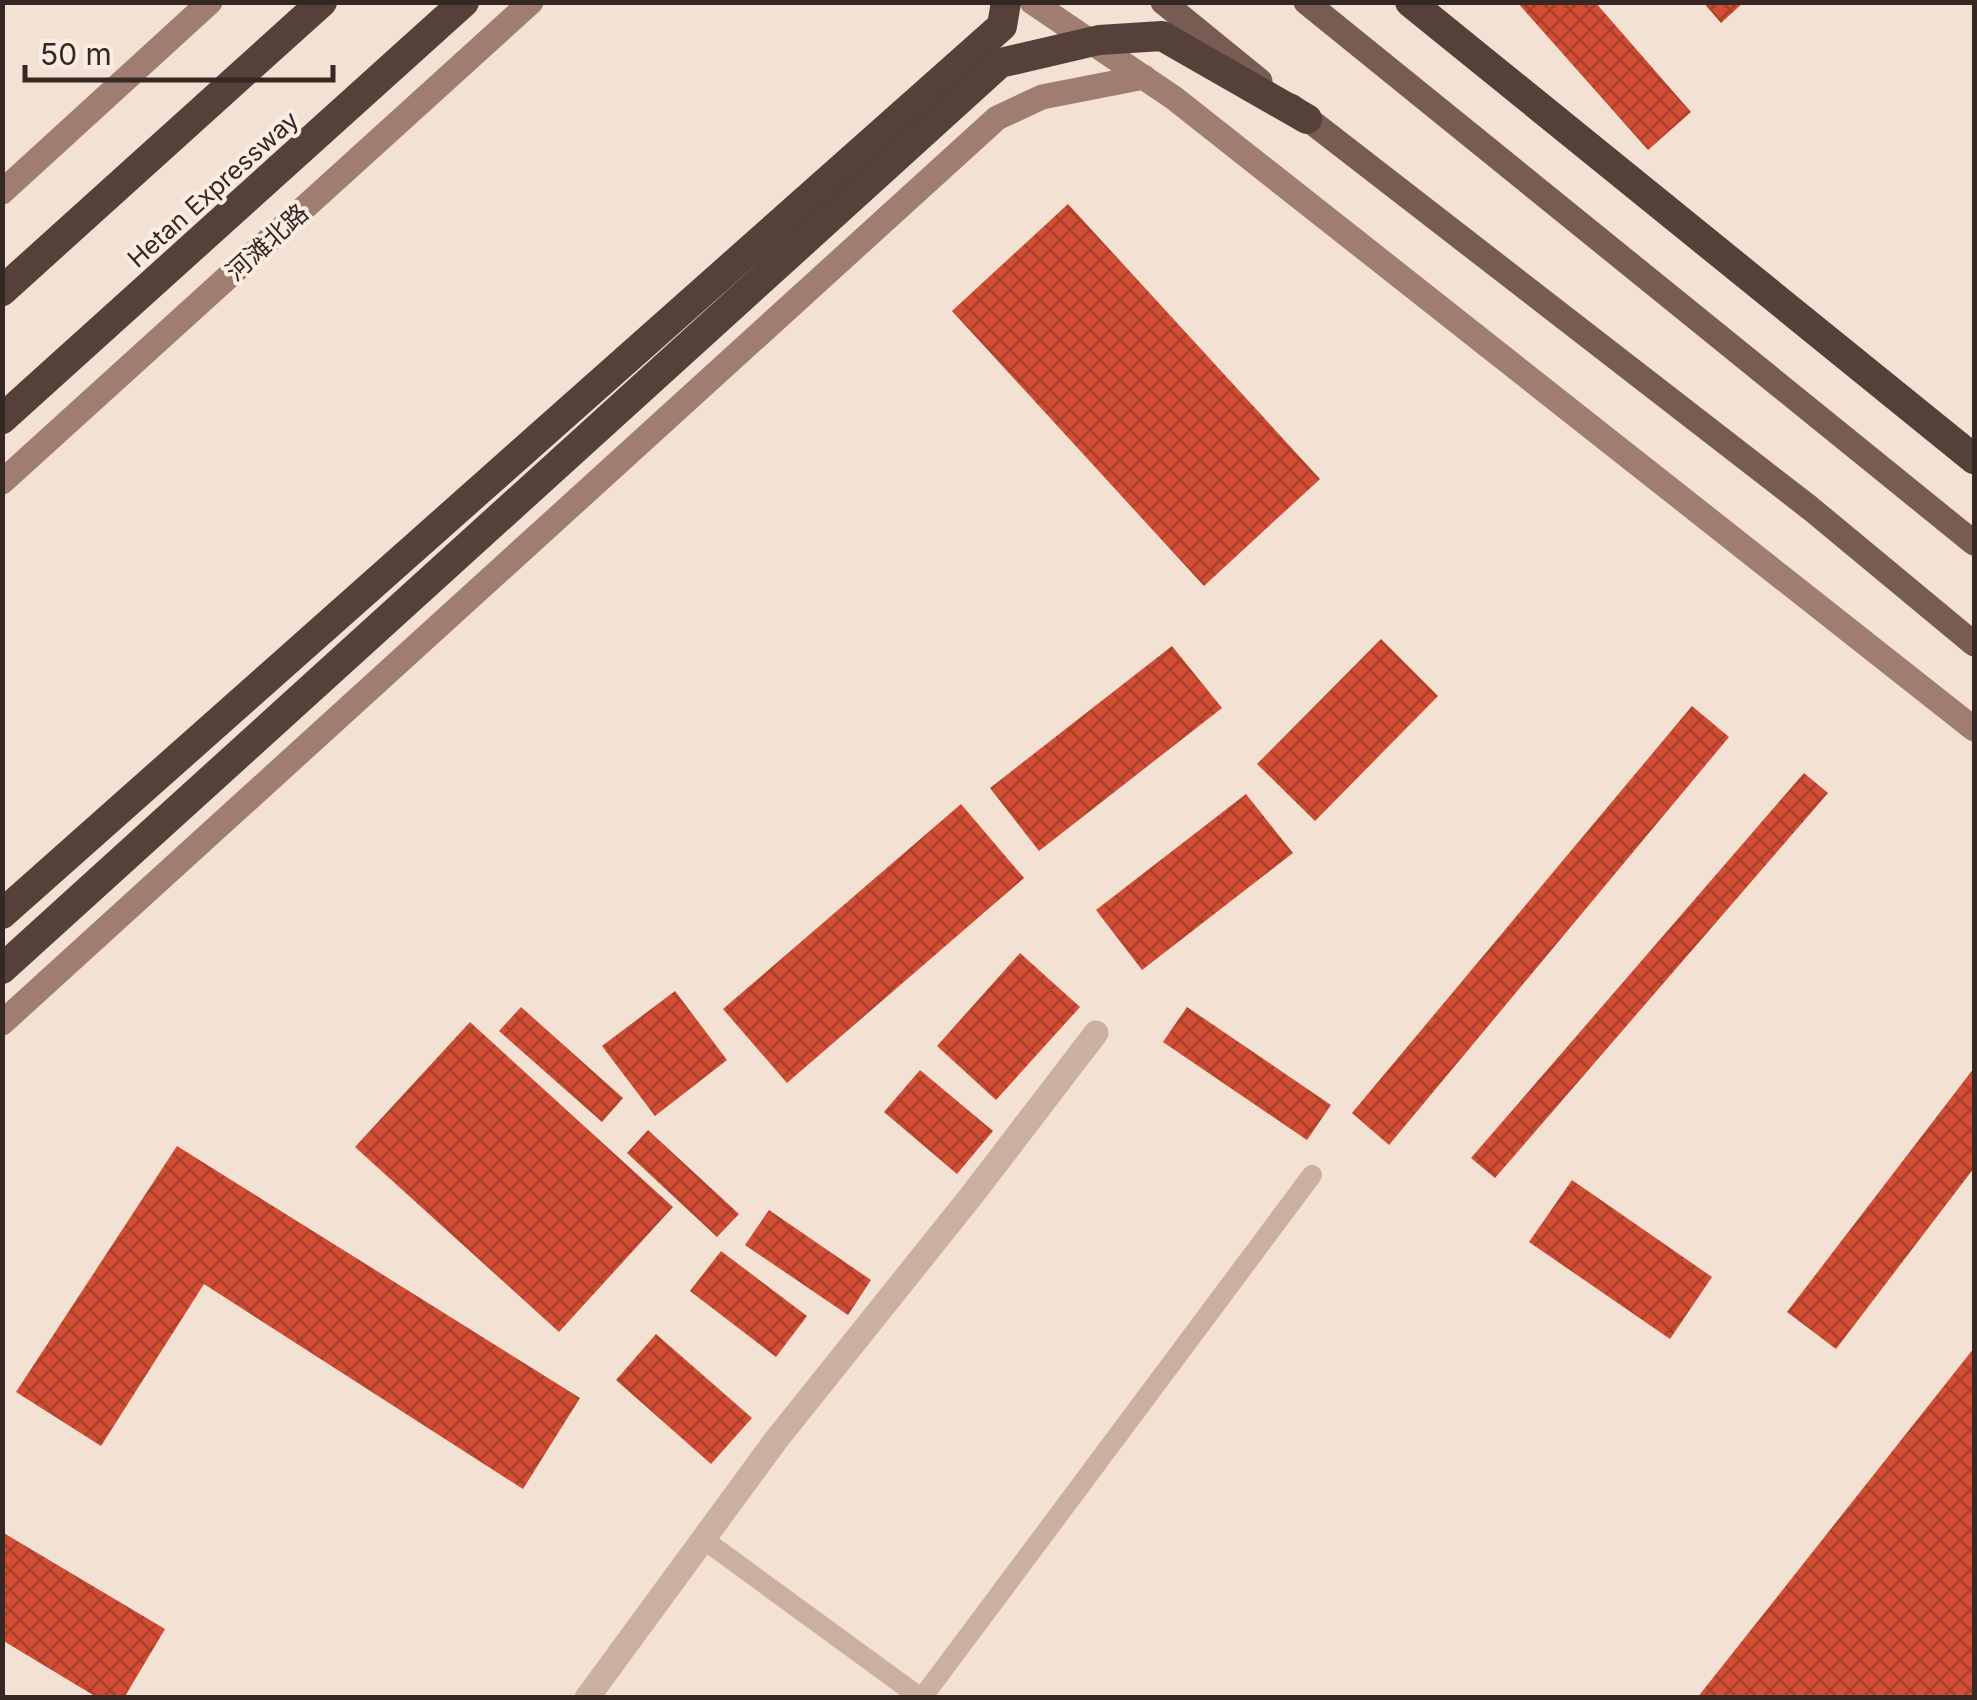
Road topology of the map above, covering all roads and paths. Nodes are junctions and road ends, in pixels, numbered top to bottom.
1 (210, 2) edge
2 (322, 2) edge
3 (464, 2) edge
4 (531, 2) edge
5 (1006, 2) edge
6 (1032, 2) edge
7 (1163, 2) edge
8 (1306, 2) edge
9 (1410, 2) edge
10 (1144, 78) junction
11 (1308, 119) junction
12 (2, 192) edge
13 (2, 291) edge
14 (2, 419) edge
15 (1974, 458) edge
16 (2, 482) edge
17 (1974, 544) edge
18 (1974, 644) edge
19 (1974, 729) edge
20 (2, 914) edge
21 (2, 970) edge
22 (2, 1023) edge
23 (1096, 1033) dead end
24 (1312, 1175) dead end
25 (703, 1539) junction
26 (587, 1698) edge
27 (921, 1698) edge

1 - 12 street
2 - 13 highway
3 - 14 highway, Hetan Expressway
4 - 16 street, 河滩北路
5 - 20 highway
6 - 10 street
7 - 11 main road, bridge
8 - 17 main road
9 - 15 highway
10 - 19 street
10 - 22 street
11 - 18 main road
11 - 21 highway, bridge
23 - 25 street
24 - 27 lane
25 - 26 street
25 - 27 lane

